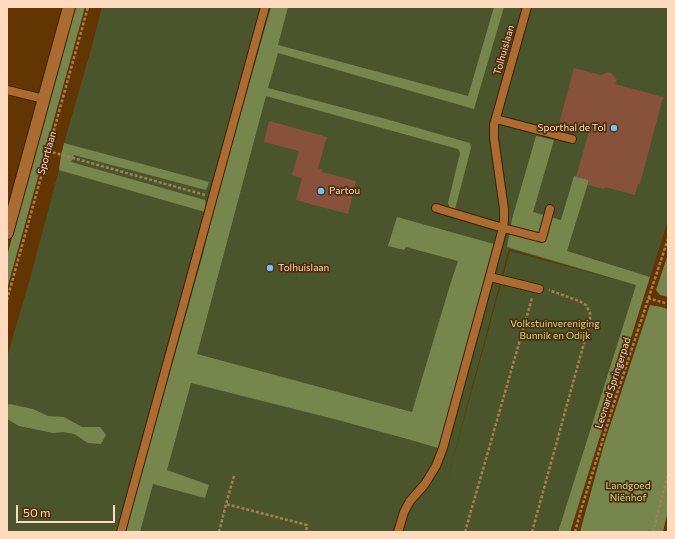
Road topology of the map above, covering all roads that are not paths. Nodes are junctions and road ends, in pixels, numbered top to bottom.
1 (69, 7) edge
2 (265, 7) edge
3 (526, 7) edge
4 (7, 90) edge
5 (44, 99) junction
6 (496, 119) junction
7 (572, 139) dead end
8 (436, 208) dead end
9 (550, 209) dead end
10 (503, 228) junction
11 (7, 233) edge
12 (490, 277) junction
13 (539, 289) road end
14 (121, 532) edge
15 (398, 532) edge

1 - 5 street, Sportlaan
2 - 14 lane
3 - 6 lane, Tolhuislaan
4 - 5 lane
5 - 11 street, Sportlaan
6 - 7 lane
6 - 10 lane, Tolhuislaan
8 - 10 lane
9 - 10 lane
10 - 12 lane, Tolhuislaan
12 - 13 lane
12 - 15 lane, Tolhuislaan

